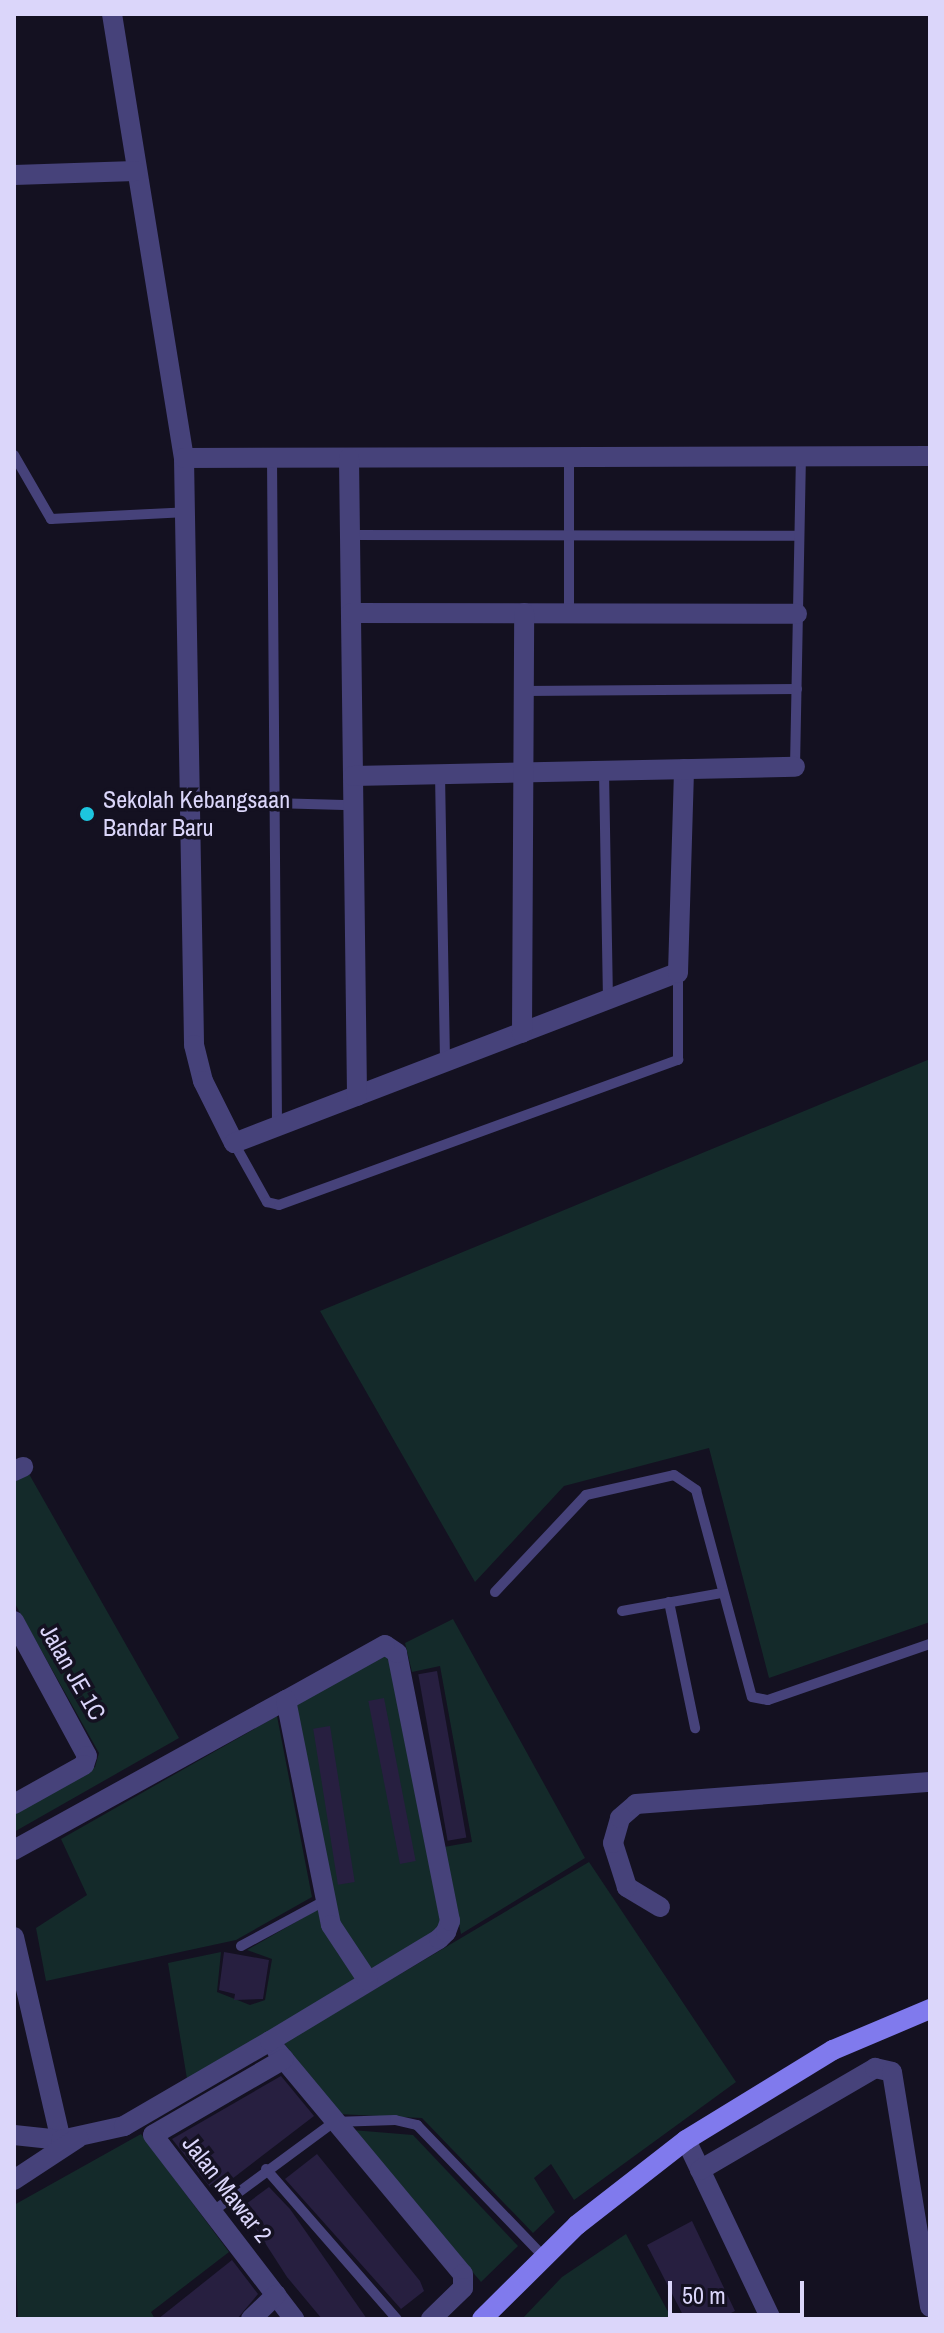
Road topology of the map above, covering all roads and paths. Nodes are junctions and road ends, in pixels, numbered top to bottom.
1 (112, 14) edge
2 (135, 171) junction
3 (14, 175) edge
4 (14, 455) edge
5 (930, 456) edge
6 (569, 457) junction
7 (801, 457) junction
8 (184, 458) junction
9 (272, 458) junction
10 (349, 458) junction
11 (187, 512) junction
12 (350, 535) junction
13 (569, 536) junction
14 (799, 536) junction
15 (351, 613) junction
16 (524, 613) junction
17 (569, 613) junction
18 (797, 614) junction
19 (797, 689) junction
20 (521, 691) junction
21 (795, 767) joint
22 (684, 769) junction
23 (604, 771) junction
24 (519, 772) junction
25 (440, 774) junction
26 (353, 776) junction
27 (195, 801) junction
28 (275, 803) junction
29 (353, 805) junction
30 (678, 973) junction
31 (608, 1000) junction
32 (522, 1033) junction
33 (445, 1062) junction
34 (357, 1096) junction
35 (277, 1126) junction
36 (234, 1143) junction
37 (495, 1592) dead end
38 (722, 1593) junction
39 (669, 1602) junction
40 (622, 1611) dead end
41 (14, 1621) edge
42 (930, 1644) edge
43 (286, 1700) junction
44 (695, 1728) dead end
45 (930, 1782) edge
46 (14, 1804) edge
47 (14, 1850) edge
48 (326, 1900) junction
49 (660, 1907) dead end
50 (14, 1937) edge
51 (241, 1946) dead end
52 (368, 1981) junction
53 (930, 2009) edge
54 (270, 2041) junction
55 (284, 2059) junction
56 (334, 2122) junction
57 (14, 2135) edge
58 (70, 2139) junction
59 (686, 2140) junction
60 (266, 2169) junction
61 (700, 2170) junction
62 (14, 2180) edge
63 (212, 2212) junction
64 (544, 2257) junction
65 (276, 2295) junction
66 (930, 2307) edge
67 (251, 2319) edge
68 (294, 2319) edge
69 (397, 2319) edge
70 (431, 2319) edge
71 (482, 2319) edge
72 (771, 2319) edge

1 - 2 street
2 - 3 street
2 - 8 street
4 - 11 lane
5 - 7 street
6 - 7 street
6 - 10 street
6 - 13 lane
7 - 14 lane
8 - 9 street
8 - 11 street
9 - 10 street
9 - 28 lane
10 - 12 street
11 - 27 street
12 - 13 lane
12 - 15 street
13 - 14 lane
13 - 17 lane
14 - 18 lane
15 - 16 street
15 - 26 street
16 - 17 street
16 - 20 street
17 - 18 street
18 - 19 lane
19 - 20 lane
19 - 21 lane
20 - 24 street
21 - 22 street
22 - 23 street
22 - 30 street
23 - 24 street
23 - 31 lane
24 - 25 street
24 - 32 street
25 - 26 street
25 - 33 lane
26 - 29 street
27 - 28 lane
27 - 36 street
28 - 29 lane
28 - 35 lane
29 - 34 street
30 - 31 street
30 - 36 lane
31 - 32 street
32 - 33 street
33 - 34 street
34 - 35 street
35 - 36 street
37 - 38 lane
38 - 39 lane
38 - 42 lane
39 - 40 lane
39 - 44 lane
41 - 46 street, Jalan JE 1C
43 - 47 street
43 - 48 street
43 - 52 street
45 - 49 street
48 - 51 lane
48 - 52 street
50 - 58 street
52 - 54 street
53 - 59 main road
54 - 55 street
54 - 58 street
55 - 56 street
55 - 63 street, Jalan Mawar 2
56 - 60 lane
56 - 64 lane
56 - 70 street
57 - 58 street
58 - 62 street
59 - 61 street
59 - 64 main road
60 - 63 lane
60 - 69 lane
61 - 66 street
61 - 72 street
63 - 65 street, Jalan Mawar 2
64 - 71 main road
65 - 67 street
65 - 68 street, Jalan Mawar 2

